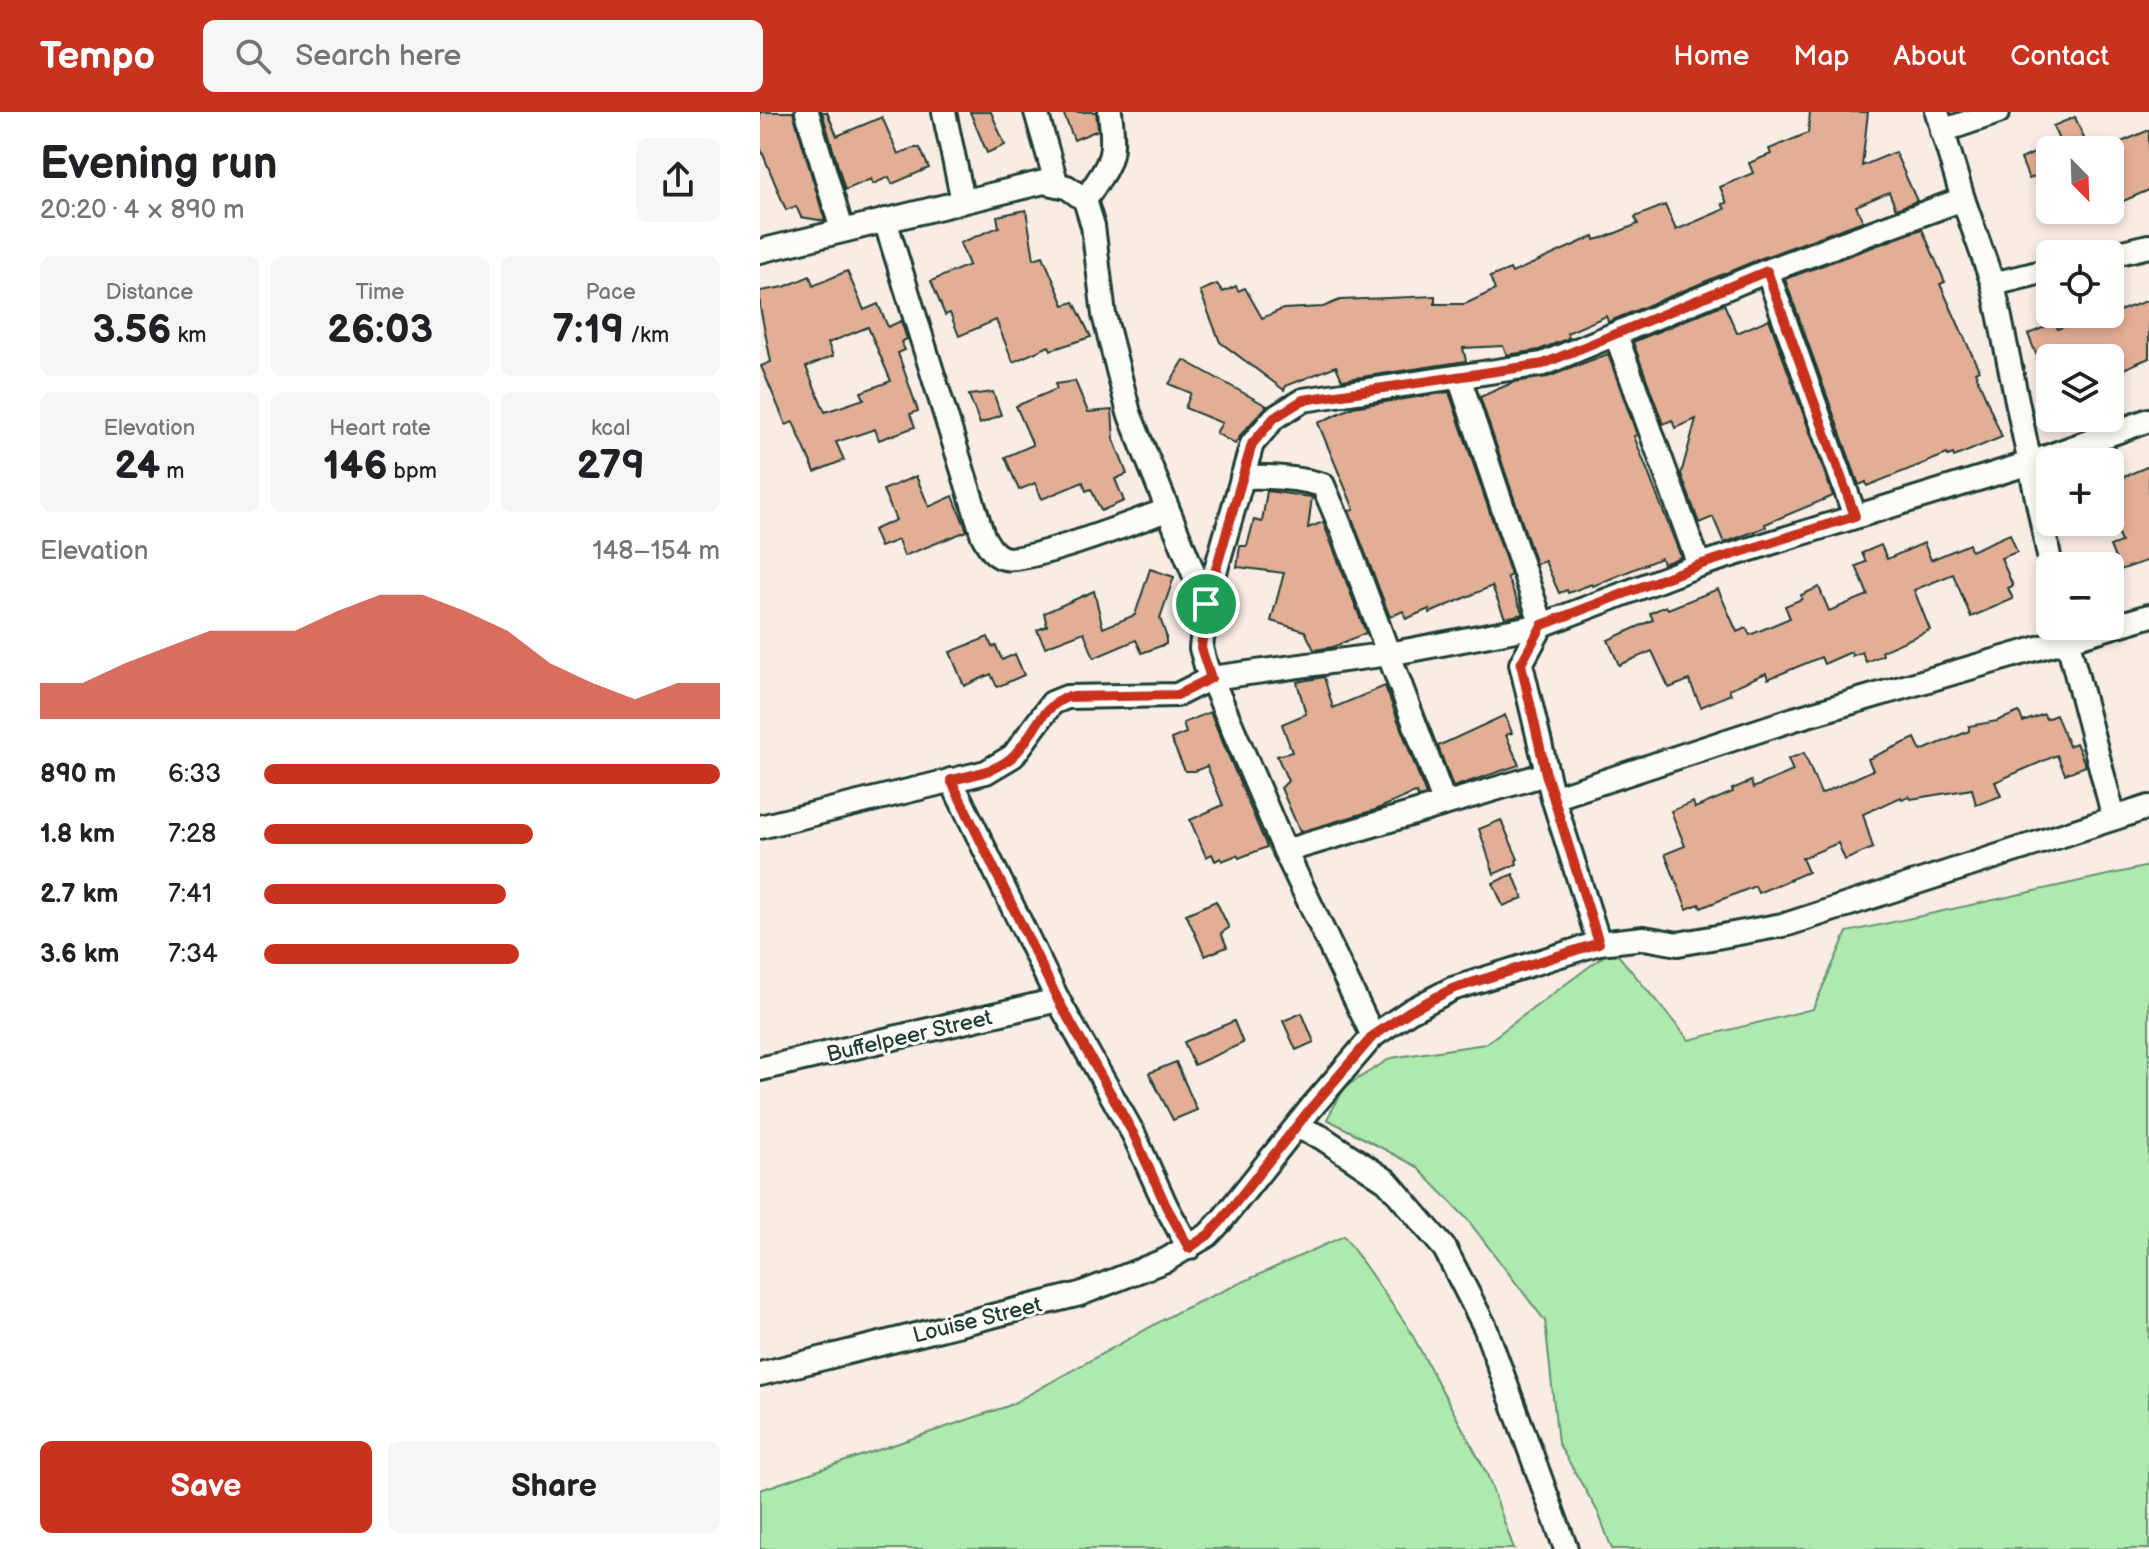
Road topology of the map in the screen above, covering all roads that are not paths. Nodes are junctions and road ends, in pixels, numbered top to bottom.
1 (807, 112) edge
2 (944, 112) edge
3 (1036, 112) edge
4 (1110, 112) edge
5 (1998, 112) edge
6 (1940, 122) edge
7 (1057, 185) junction
8 (1963, 199) junction
9 (1085, 200) junction
10 (963, 201) junction
11 (885, 220) junction
12 (842, 230) junction
13 (2149, 246) edge
14 (760, 251) edge
15 (2124, 252) edge
16 (1767, 271) junction
17 (2036, 273) edge
18 (1993, 284) junction
19 (1616, 335) junction
20 (1459, 377) junction
21 (2149, 420) edge
22 (2030, 463) junction
23 (1242, 477) junction
24 (1167, 510) junction
25 (1855, 516) junction
26 (2048, 552) edge
27 (1699, 565) junction
28 (1206, 604) junction
29 (2149, 616) edge
30 (2124, 621) edge
31 (1542, 625) junction
32 (2043, 640) edge
33 (2067, 640) edge
34 (1389, 654) junction
35 (1211, 678) junction
36 (1546, 774) junction
37 (951, 780) junction
38 (1553, 798) junction
39 (1444, 802) junction
40 (2149, 807) edge
41 (2114, 818) junction
42 (760, 827) edge
43 (1285, 851) junction
44 (1599, 943) junction
45 (1058, 1000) junction
46 (1373, 1036) junction
47 (760, 1069) edge
48 (1297, 1127) junction
49 (1189, 1248) junction
50 (761, 1368) edge
51 (1566, 1549) edge

1 - 12 street
2 - 10 street
3 - 7 street
4 - 9 street
5 - 6 street
6 - 8 street
7 - 9 street
7 - 10 street
8 - 16 street
8 - 18 street
9 - 24 street
10 - 11 street
11 - 12 street
11 - 24 street
12 - 14 street
13 - 15 street
16 - 19 street
16 - 25 street
17 - 18 street
18 - 22 street
19 - 20 street
19 - 27 street
20 - 23 street
20 - 31 street
21 - 22 street
22 - 25 street
22 - 26 street
23 - 28 street
23 - 34 street
24 - 28 street
25 - 27 street
27 - 31 street
28 - 35 street
29 - 30 street
31 - 34 street
31 - 36 street
32 - 38 street
33 - 41 street
34 - 35 street
34 - 39 street
35 - 37 street
35 - 43 street
36 - 38 street
36 - 39 street
37 - 42 street
37 - 45 street
38 - 44 street
39 - 43 street
40 - 41 street, Louise Street
41 - 44 street, Louise Street
43 - 46 street
44 - 46 street, Louise Street
45 - 47 street, Buffelpeer Street
45 - 49 street
46 - 48 street, Louise Street
48 - 49 street, Louise Street
48 - 51 street
49 - 50 street, Louise Street

